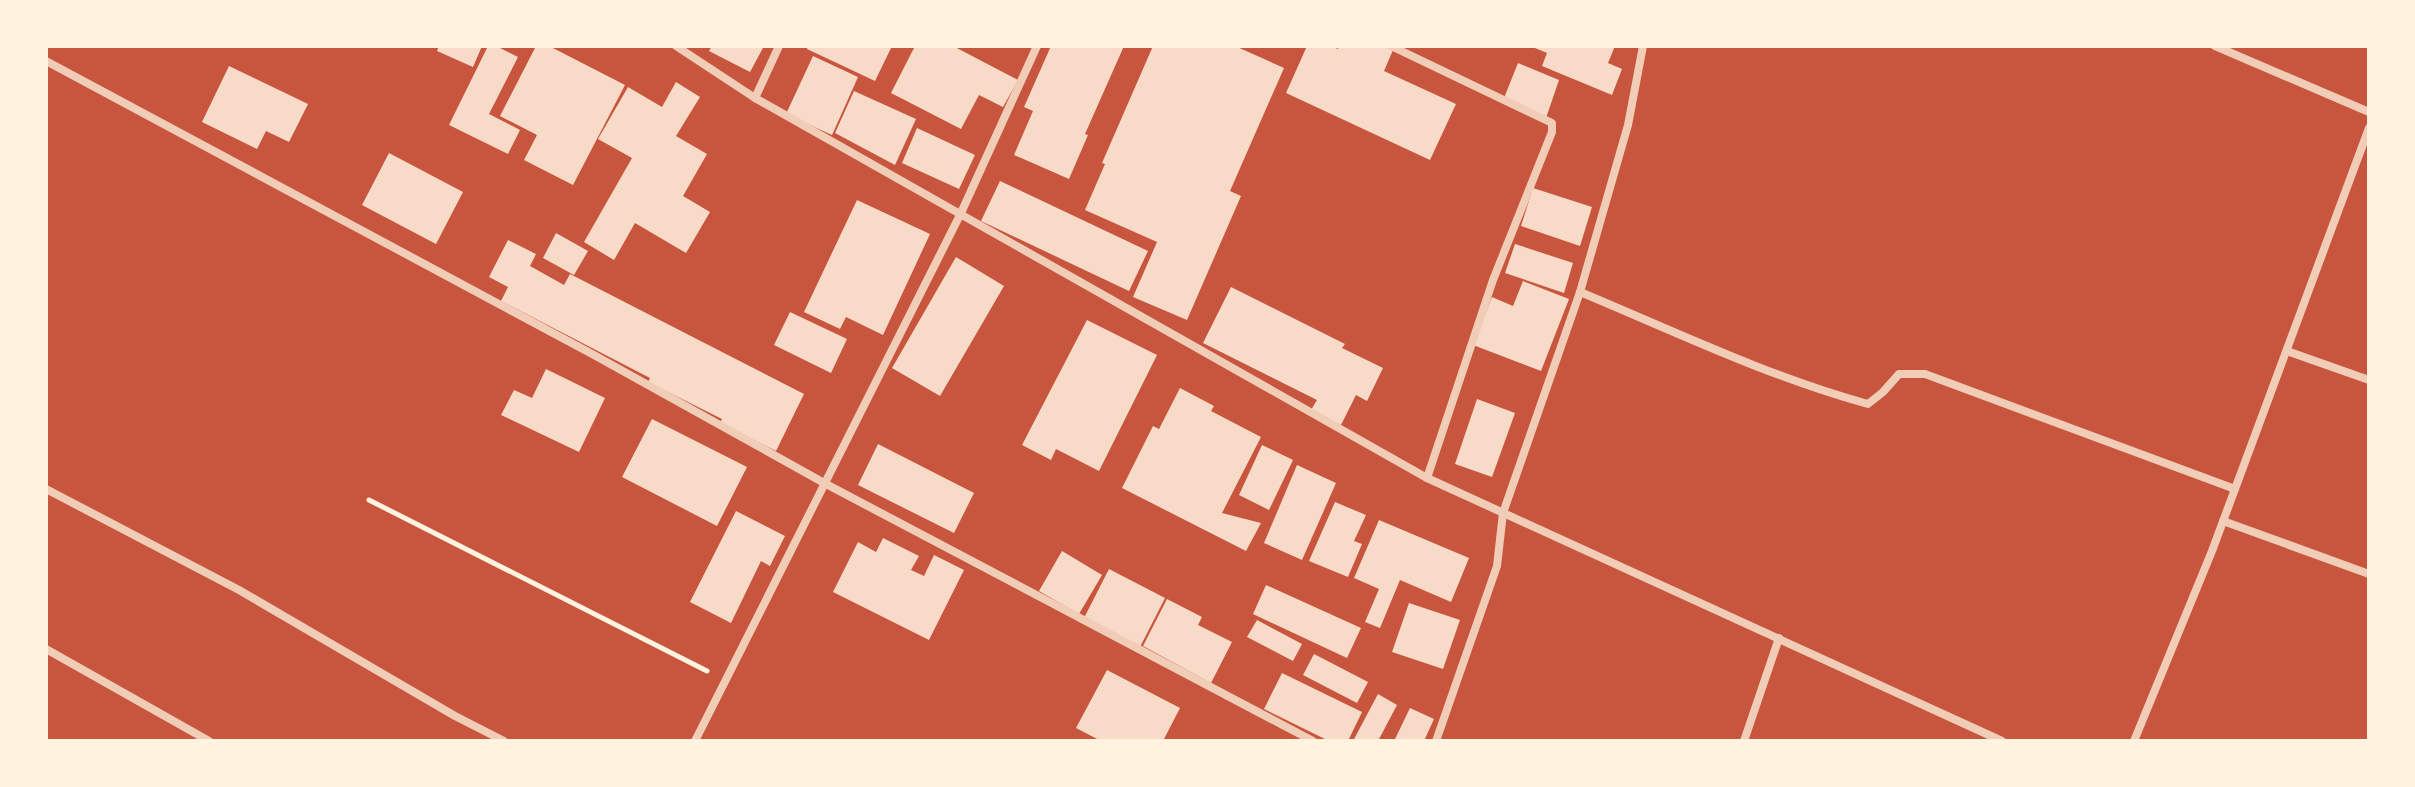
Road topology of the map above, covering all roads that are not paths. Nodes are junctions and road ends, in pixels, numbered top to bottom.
1 (676, 46) edge
2 (779, 46) edge
3 (1037, 46) edge
4 (1391, 46) edge
5 (1643, 46) edge
6 (2215, 46) edge
7 (46, 61) edge
8 (755, 98) junction
9 (2369, 112) edge
10 (2369, 128) edge
11 (961, 213) junction
12 (1580, 292) junction
13 (2287, 351) junction
14 (2369, 380) edge
15 (1427, 478) junction
16 (826, 484) junction
17 (46, 489) edge
18 (2235, 489) junction
19 (1503, 513) junction
20 (2223, 521) junction
21 (2369, 574) edge
22 (1779, 638) junction
23 (46, 649) edge
24 (209, 741) edge
25 (504, 741) edge
26 (695, 741) edge
27 (1313, 741) edge
28 (1436, 741) edge
29 (1744, 741) edge
30 (2002, 741) edge
31 (2134, 741) edge

1 - 8 street
2 - 8 street
3 - 11 street
4 - 15 street
5 - 12 street
6 - 9 street
7 - 16 street
8 - 11 street
10 - 13 street
11 - 15 street
11 - 16 street
12 - 18 street
12 - 19 street
13 - 14 street
13 - 18 street
15 - 19 street
16 - 26 street
16 - 27 street
17 - 25 street
18 - 20 street
19 - 22 street
19 - 28 street
20 - 21 street
20 - 31 street
22 - 29 street
22 - 30 street
23 - 24 street

